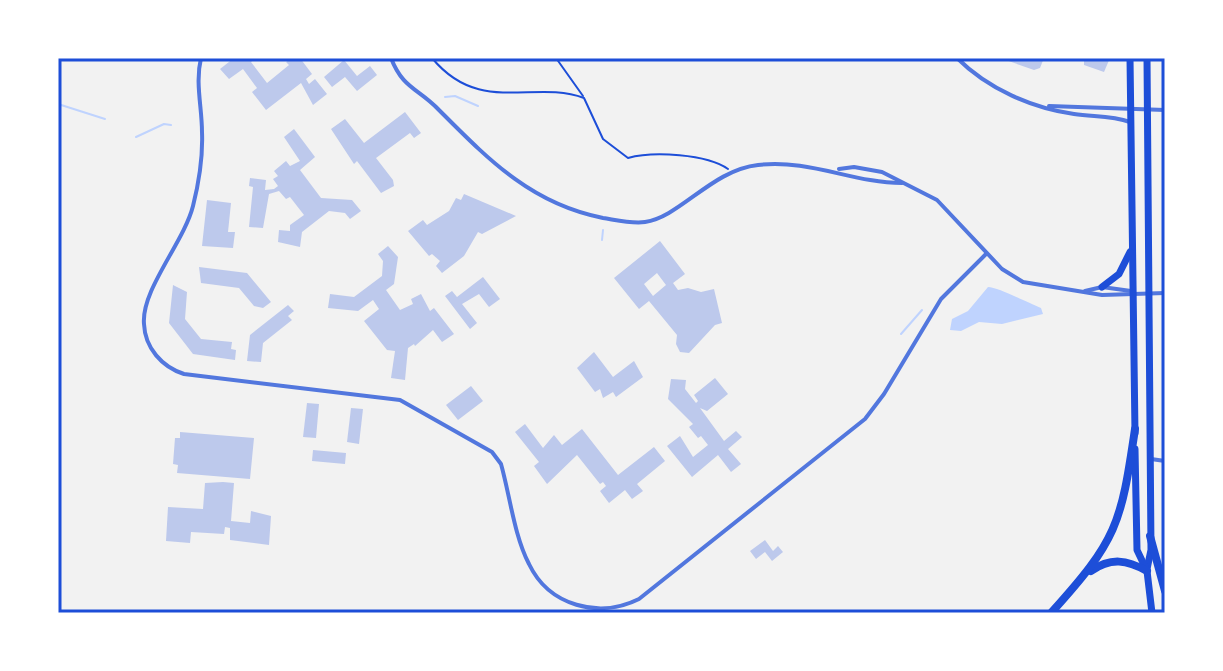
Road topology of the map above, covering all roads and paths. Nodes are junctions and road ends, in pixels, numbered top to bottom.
1 (201, 58) edge
2 (391, 58) edge
3 (432, 58) edge
4 (556, 58) edge
5 (957, 58) edge
6 (1130, 58) edge
7 (1147, 58) edge
8 (584, 98) junction
9 (1049, 106) junction
10 (1130, 110) junction
11 (1147, 110) junction
12 (1165, 110) edge
13 (1131, 123) junction
14 (835, 170) junction
15 (732, 172) junction
16 (902, 183) junction
17 (1132, 246) junction
18 (986, 254) junction
19 (1102, 287) junction
20 (1083, 291) junction
21 (1133, 292) junction
22 (1148, 292) junction
23 (1165, 293) edge
24 (1135, 429) junction
25 (1148, 459) junction
26 (1165, 461) edge
27 (1150, 536) junction
28 (1147, 571) junction
29 (1084, 576) junction
30 (1165, 591) edge
31 (1051, 613) edge
32 (1152, 613) edge

1 - 18 street
2 - 15 street
3 - 8 path
4 - 8 path
5 - 9 street
6 - 10 main road
7 - 11 main road
8 - 15 path
9 - 10 street
9 - 13 street
10 - 11 street
10 - 13 main road
11 - 12 street
11 - 22 main road
13 - 17 main road
14 - 15 street
14 - 16 street
14 - 16 street
16 - 18 street
17 - 19 main road
17 - 21 main road
18 - 20 street
19 - 20 street
19 - 21 street
20 - 21 street
21 - 22 street
21 - 24 main road
22 - 23 street
22 - 25 main road
24 - 28 main road
24 - 29 highway
25 - 26 street
25 - 27 main road
27 - 28 main road
27 - 30 highway
28 - 29 highway
28 - 32 main road
29 - 31 highway

